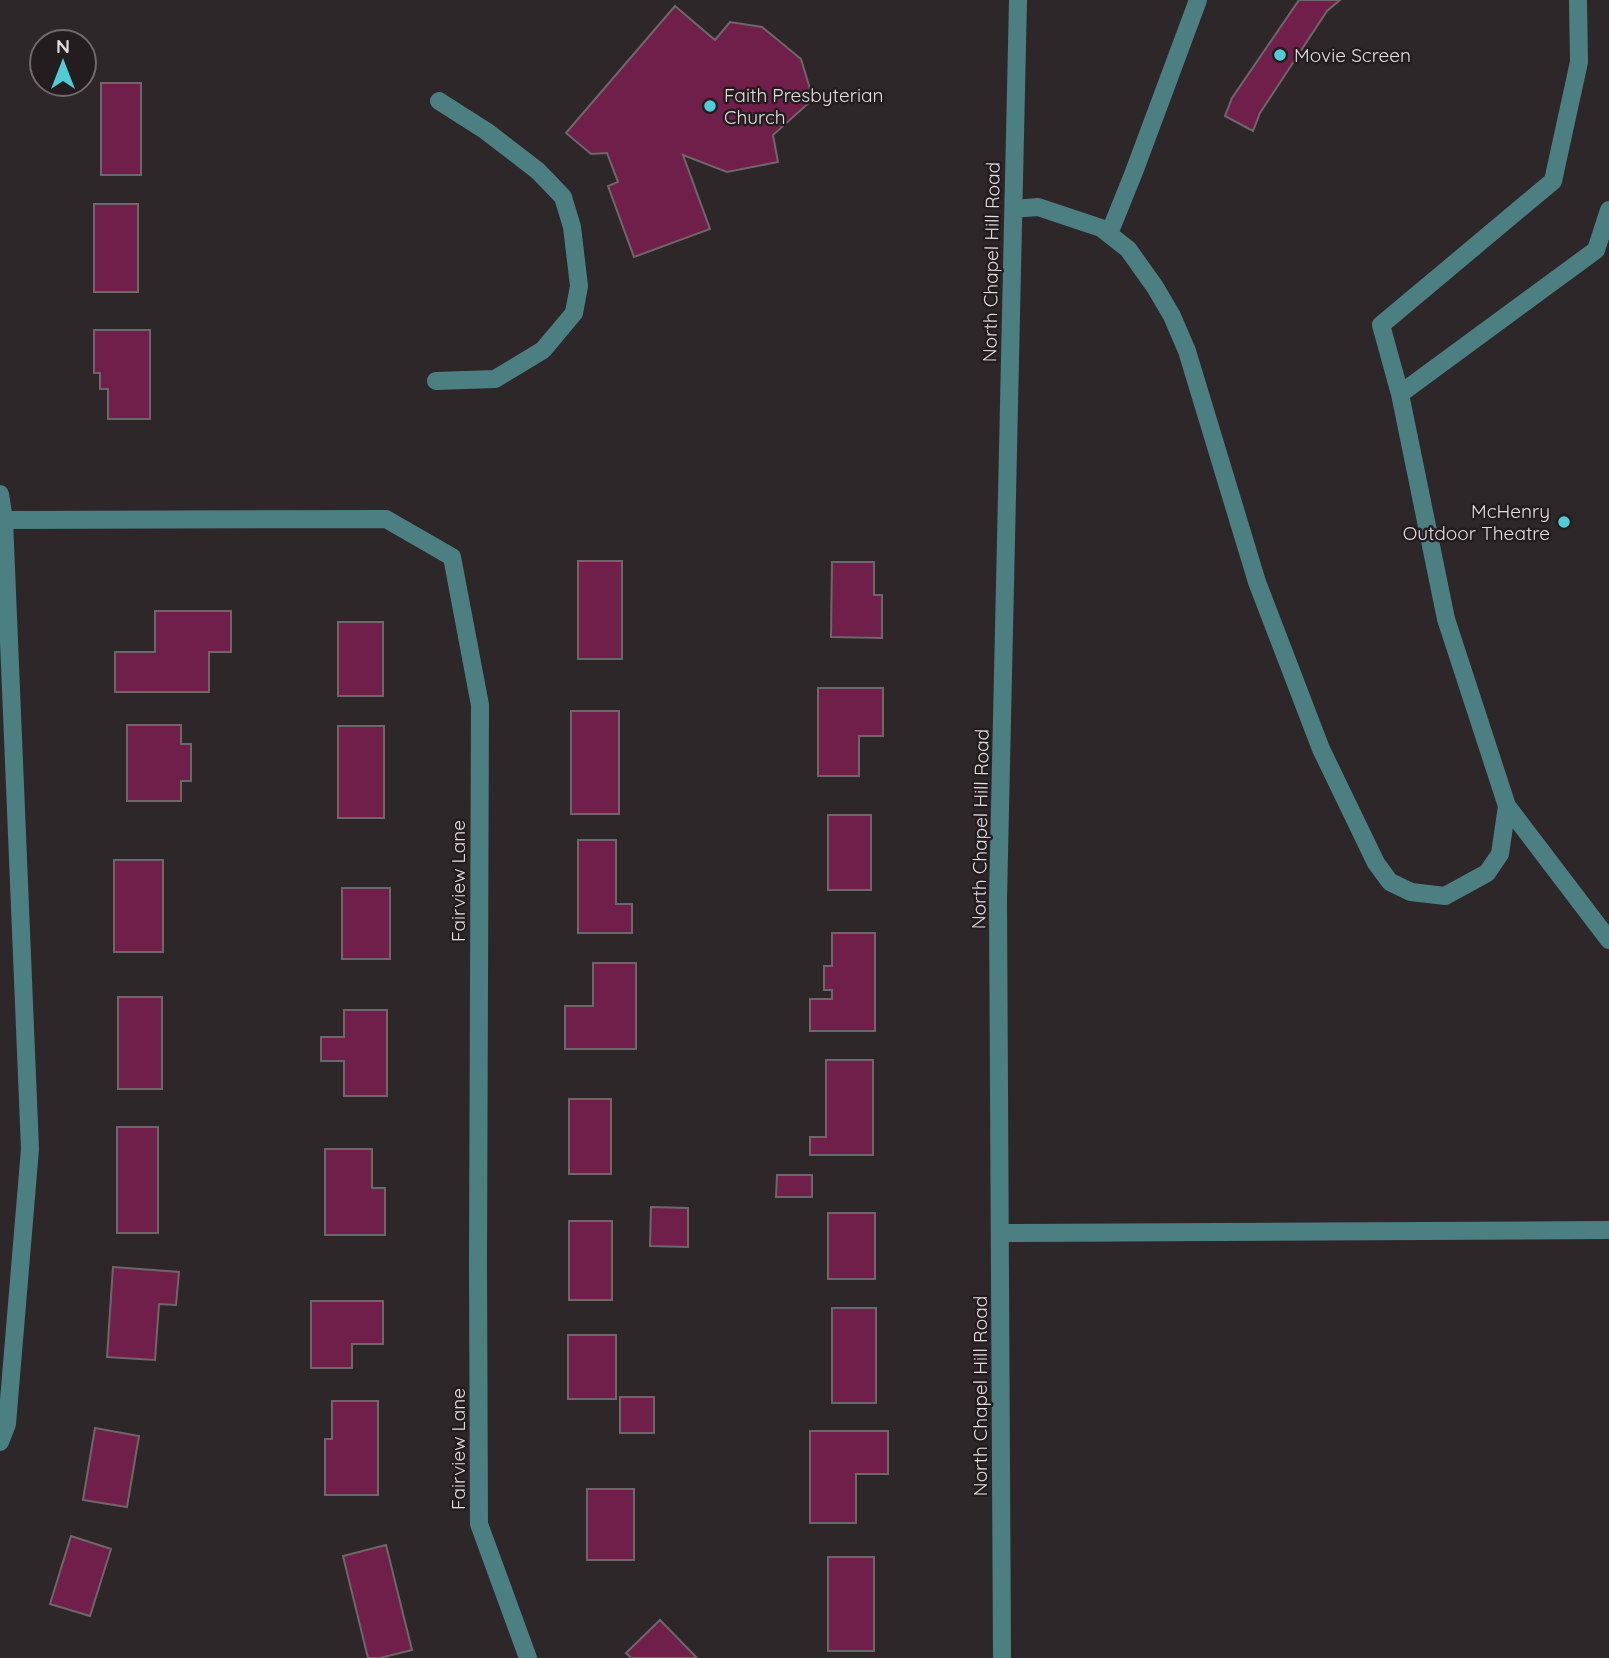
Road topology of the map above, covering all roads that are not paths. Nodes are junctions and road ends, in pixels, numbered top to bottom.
1 (1018, 0) edge
2 (1198, 0) edge
3 (1578, 0) edge
4 (439, 101) dead end
5 (1014, 209) junction
6 (1609, 210) edge
7 (1109, 234) junction
8 (436, 381) dead end
9 (1400, 394) junction
10 (0, 494) edge
11 (4, 520) junction
12 (1507, 806) junction
13 (1609, 940) edge
14 (1609, 1230) edge
15 (1000, 1233) junction
16 (0, 1442) edge
17 (528, 1658) edge
18 (1002, 1658) edge

1 - 5 street, North Chapel Hill Road
2 - 7 street
3 - 9 street
4 - 8 street
5 - 7 street
5 - 15 street, North Chapel Hill Road
6 - 9 street
7 - 12 street
9 - 12 street
10 - 11 street
11 - 16 street
11 - 17 street, Fairview Lane
12 - 13 street
14 - 15 street
15 - 18 street, North Chapel Hill Road

